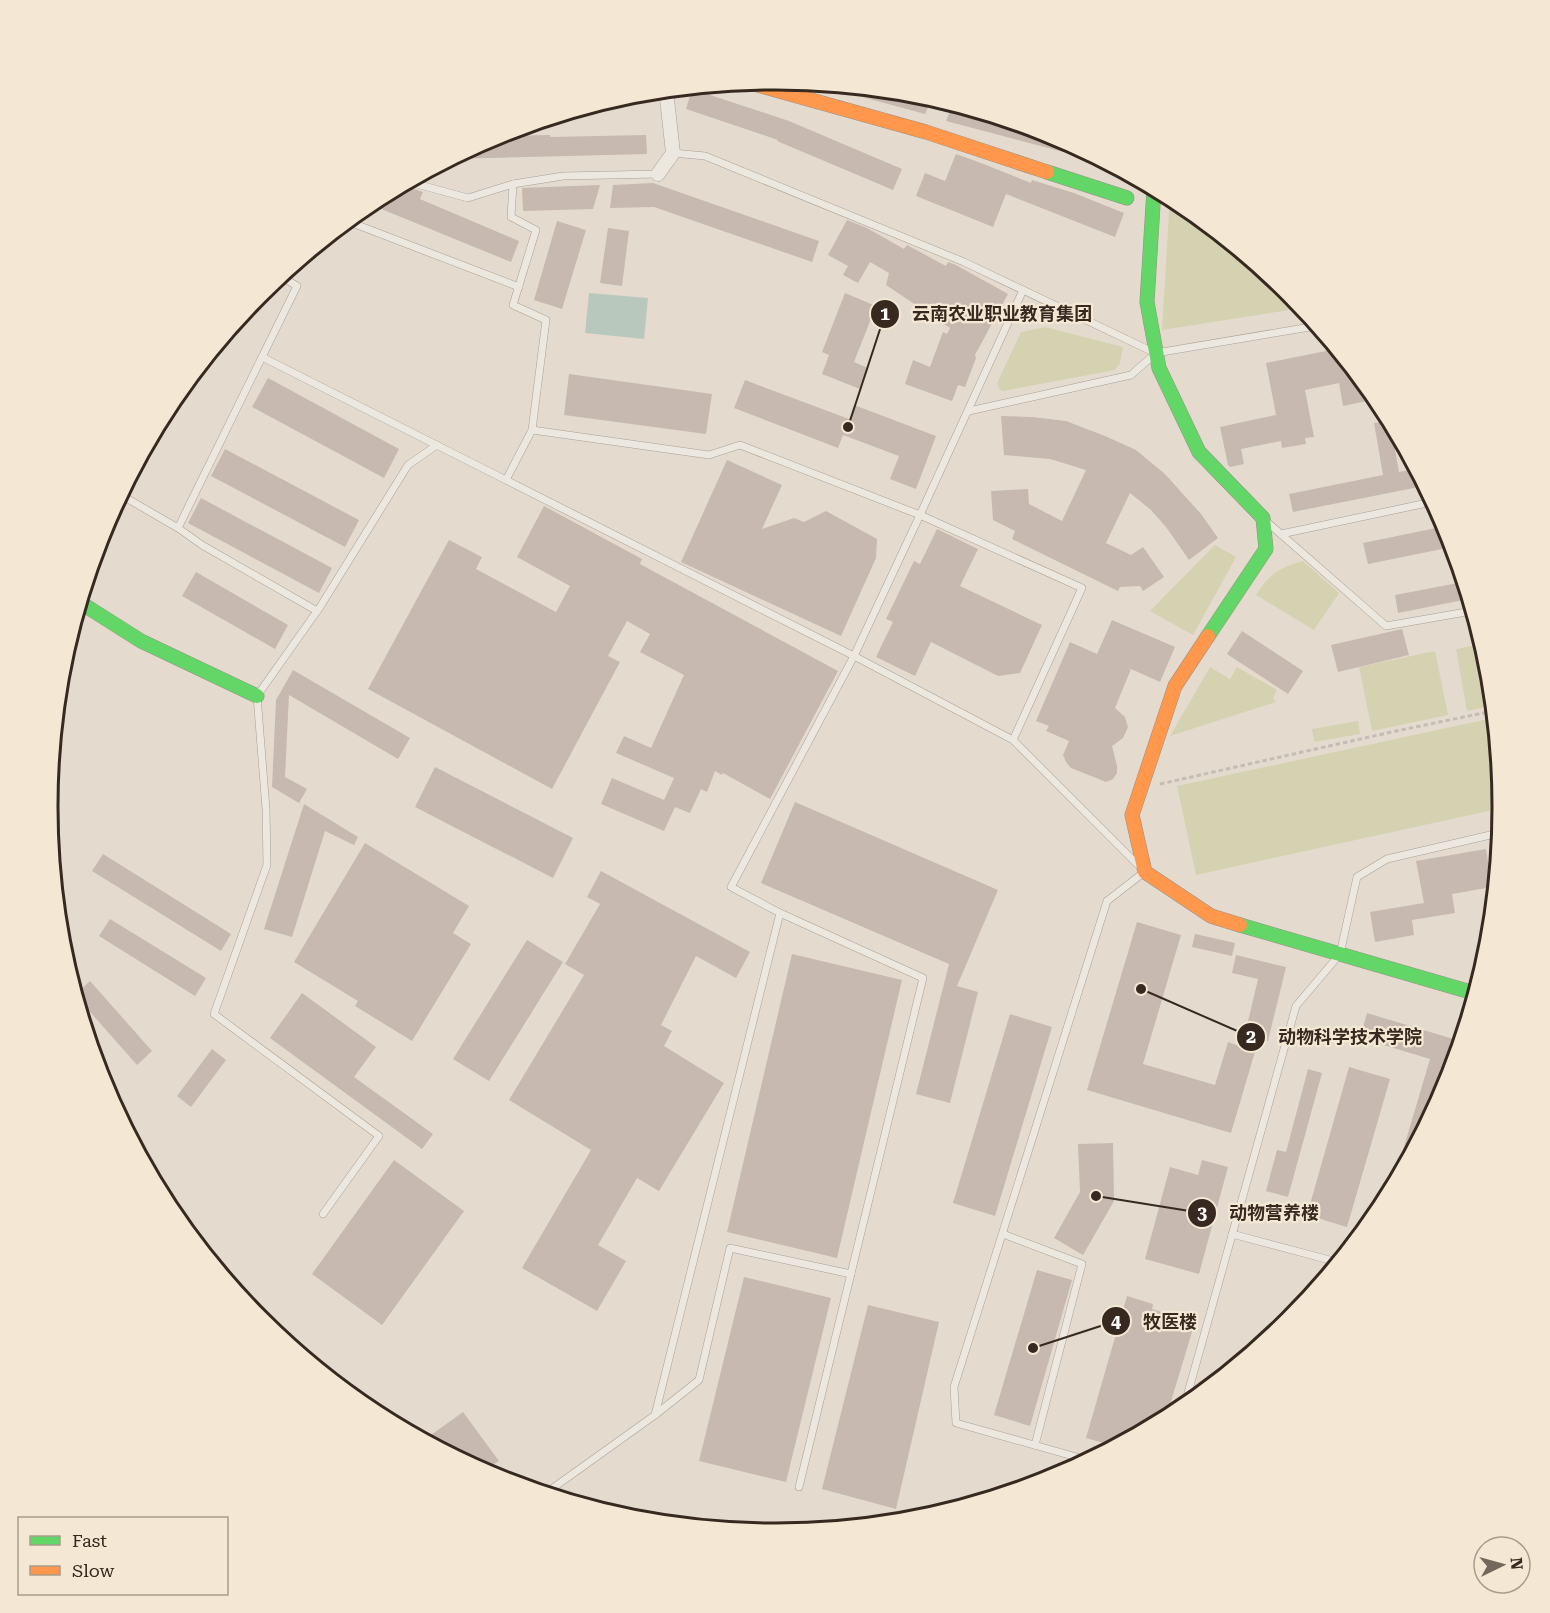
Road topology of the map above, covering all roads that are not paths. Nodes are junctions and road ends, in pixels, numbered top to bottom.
1 (790, 91) edge
2 (667, 98) edge
3 (673, 153) junction
4 (658, 174) joint
5 (513, 184) junction
6 (419, 185) edge
7 (1127, 198) dead end
8 (1154, 199) edge
9 (356, 226) edge
10 (289, 281) edge
11 (519, 287) junction
12 (1023, 290) junction
13 (1308, 327) edge
14 (1156, 353) junction
15 (262, 357) junction
16 (969, 411) junction
17 (532, 430) junction
18 (437, 445) junction
19 (506, 480) junction
20 (128, 499) edge
21 (1424, 504) edge
22 (920, 515) junction
23 (1263, 518) junction
24 (178, 528) junction
25 (1281, 534) junction
26 (87, 607) edge
27 (317, 611) junction
28 (1464, 612) edge
29 (854, 656) junction
30 (257, 696) junction
31 (1013, 740) junction
32 (1491, 835) edge
33 (1145, 872) junction
34 (780, 913) junction
35 (1340, 954) junction
36 (1467, 991) edge
37 (324, 1214) dead end
38 (1003, 1233) junction
39 (1232, 1234) junction
40 (1329, 1260) edge
41 (851, 1274) junction
42 (1188, 1391) edge
43 (655, 1414) junction
44 (1035, 1445) junction
45 (1075, 1457) edge
46 (799, 1487) dead end
47 (553, 1488) edge

1 - 7 street
2 - 3 street
3 - 4 street
3 - 12 lane
4 - 5 lane
5 - 6 lane
5 - 11 lane
8 - 14 street
9 - 11 lane
10 - 15 lane
11 - 17 lane
12 - 14 lane
12 - 16 lane
13 - 14 lane
14 - 16 lane
14 - 23 street
15 - 18 lane
15 - 24 lane
16 - 22 lane
17 - 19 lane
17 - 22 lane
18 - 19 lane
18 - 27 lane
19 - 29 lane
20 - 24 lane
21 - 25 lane
22 - 29 lane
22 - 31 lane
23 - 25 lane
23 - 33 street
24 - 27 lane
25 - 28 lane
26 - 30 street
27 - 30 lane
29 - 31 lane
29 - 34 lane
30 - 37 lane
31 - 33 lane
32 - 35 lane
33 - 35 street
33 - 38 lane
34 - 41 lane
34 - 43 lane
35 - 36 street
35 - 39 lane
38 - 44 lane
38 - 44 lane
39 - 40 lane
39 - 42 lane
41 - 43 lane
41 - 46 lane
43 - 47 lane
44 - 45 lane

